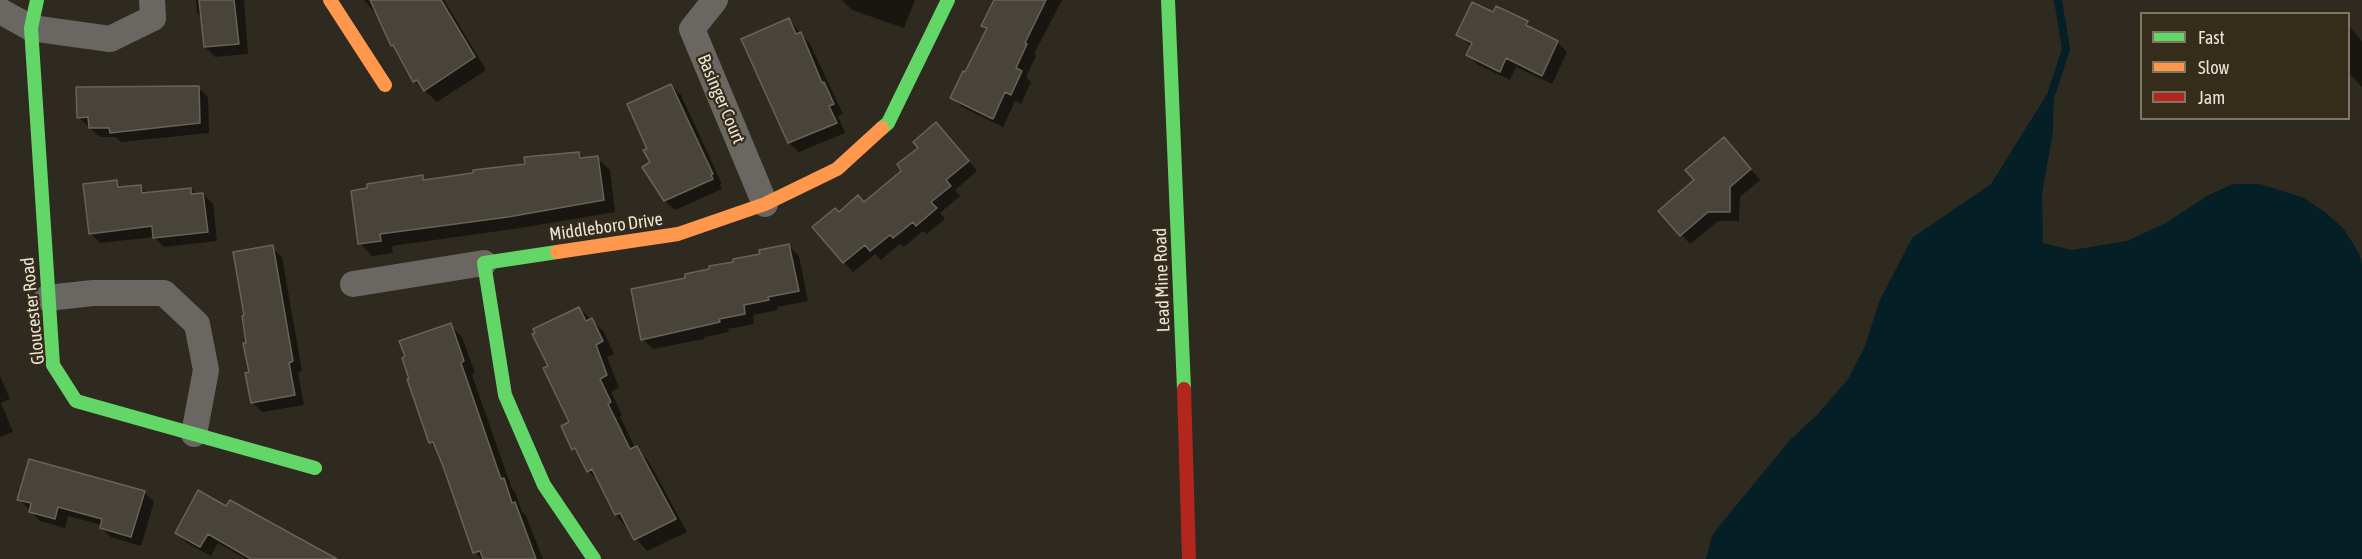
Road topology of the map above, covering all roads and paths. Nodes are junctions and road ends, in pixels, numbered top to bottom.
1 (38, 0) edge
2 (152, 0) edge
3 (330, 0) edge
4 (715, 0) edge
5 (948, 0) edge
6 (1168, 0) edge
7 (0, 10) edge
8 (32, 28) junction
9 (385, 85) dead end
10 (765, 204) junction
11 (484, 263) junction
12 (353, 284) dead end
13 (47, 298) junction
14 (194, 434) junction
15 (315, 468) dead end
16 (594, 559) edge
17 (1189, 559) edge

1 - 8 street, Gloucester Road
2 - 8 street
3 - 9 street
4 - 10 street, Basinger Court
5 - 10 street, Middleboro Drive
6 - 17 street, Lead Mine Road
7 - 8 street
8 - 13 street, Gloucester Road
10 - 11 street, Middleboro Drive
11 - 12 street
11 - 16 street
13 - 14 street, Gloucester Road
13 - 14 street
14 - 15 street, Gloucester Road

